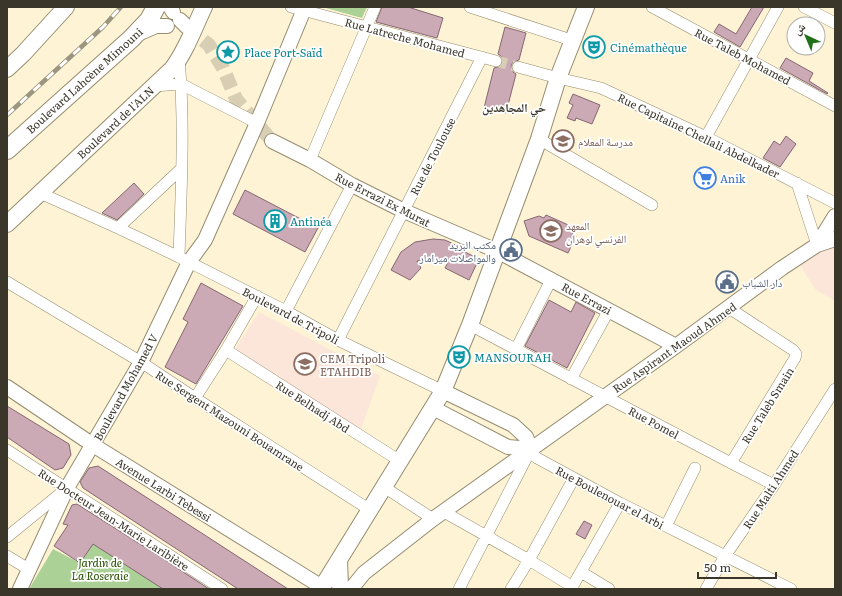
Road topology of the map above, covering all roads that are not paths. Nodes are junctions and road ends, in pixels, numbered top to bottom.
1 (66, 7) edge
2 (204, 7) edge
3 (375, 7) edge
4 (470, 7) edge
5 (586, 7) edge
6 (652, 7) edge
7 (778, 7) edge
8 (804, 7) edge
9 (300, 8) edge
10 (171, 16) edge
11 (835, 23) edge
12 (367, 27) junction
13 (574, 41) junction
14 (482, 57) junction
15 (179, 59) junction
16 (748, 59) junction
17 (496, 61) tunnel mouth
18 (518, 67) tunnel mouth
19 (7, 69) edge
20 (558, 78) junction
21 (181, 84) junction
22 (154, 86) junction
23 (835, 106) edge
24 (257, 123) junction
25 (706, 137) junction
26 (539, 139) junction
27 (272, 141) tunnel mouth
28 (7, 150) edge
29 (310, 160) junction
30 (182, 168) junction
31 (797, 183) junction
32 (352, 185) junction
33 (40, 193) junction
34 (835, 203) edge
35 (652, 205) dead end
36 (404, 211) junction
37 (835, 216) edge
38 (7, 224) edge
39 (118, 228) junction
40 (835, 239) edge
41 (817, 245) junction
42 (497, 251) junction
43 (184, 260) junction
44 (551, 280) junction
45 (7, 282) edge
46 (258, 296) junction
47 (729, 308) junction
48 (610, 310) junction
49 (286, 311) junction
50 (470, 325) junction
51 (338, 340) junction
52 (676, 346) junction
53 (516, 349) junction
54 (226, 350) junction
55 (141, 362) junction
56 (571, 379) junction
57 (7, 387) edge
58 (835, 389) edge
59 (443, 391) junction
60 (605, 396) junction
61 (195, 398) junction
62 (433, 408) junction
63 (93, 445) junction
64 (531, 448) junction
65 (7, 450) edge
66 (400, 461) junction
67 (731, 463) junction
68 (695, 468) dead end
69 (574, 478) junction
70 (774, 485) junction
71 (384, 487) junction
72 (67, 488) junction
73 (620, 503) junction
74 (370, 510) junction
75 (439, 515) junction
76 (666, 526) junction
77 (486, 536) junction
78 (7, 537) edge
79 (7, 556) edge
80 (725, 556) junction
81 (529, 560) junction
82 (30, 570) junction
83 (581, 572) junction
84 (335, 588) edge
85 (572, 588) edge
86 (20, 589) edge
87 (222, 589) edge
88 (459, 589) edge
89 (511, 589) edge
90 (610, 589) edge
91 (706, 589) edge
92 (791, 589) edge

1 - 19 main road
2 - 15 main road, Boulevard de l'ALN
3 - 12 street
4 - 13 street
5 - 13 main road
6 - 16 street, Rue Taleb Mohamed
7 - 16 street
8 - 11 street
9 - 12 street, Rue Latreche Mohamed
9 - 24 street, Boulevard Mohamed V
10 - 28 main road, Boulevard Lahcène Mimouni
12 - 14 street, Rue Latreche Mohamed
12 - 29 street
13 - 20 main road
14 - 17 street, Rue Latreche Mohamed
14 - 36 street, Rue de Toulouse
15 - 21 street
15 - 22 main road, Boulevard de l'ALN
16 - 23 street, Rue Taleb Mohamed
16 - 25 street
18 - 20 street
20 - 25 street, Rue Capitaine Chellali Abdelkader
20 - 26 main road
21 - 22 street
21 - 24 street
21 - 30 street
22 - 33 main road, Boulevard de l'ALN
24 - 43 street, Boulevard Mohamed V
25 - 31 street, Rue Capitaine Chellali Abdelkader
26 - 35 street
26 - 42 main road
27 - 29 street, Rue Errazi Ex Murat
29 - 32 street, Rue Errazi Ex Murat
30 - 39 street
30 - 43 street
31 - 34 street, Rue Capitaine Chellali Abdelkader
31 - 41 street
32 - 36 street, Rue Errazi Ex Murat
32 - 49 street
33 - 38 main road, Boulevard de l'ALN
33 - 39 street, Boulevard de Tripoli
36 - 42 street, Rue Errazi Ex Murat
36 - 51 street, Rue de Toulouse
37 - 41 street
39 - 43 street, Boulevard de Tripoli
40 - 41 street
41 - 47 street, Rue Aspirant Maoud Ahmed
42 - 44 street, Rue Errazi
42 - 50 main road
43 - 46 street, Boulevard de Tripoli
43 - 55 street, Boulevard Mohamed V
44 - 48 street, Rue Errazi
44 - 53 street
45 - 55 street, Rue Sergent Mazouni Bouamrane
46 - 49 street, Boulevard de Tripoli
46 - 54 street
47 - 52 street, Rue Aspirant Maoud Ahmed
47 - 67 street, Rue Taleb Smain
48 - 52 street, Rue Errazi
48 - 56 street
49 - 51 street, Boulevard de Tripoli
50 - 53 street, Rue Pomel
50 - 59 main road
51 - 59 street, Boulevard de Tripoli
52 - 60 street, Rue Aspirant Maoud Ahmed
53 - 56 street, Rue Pomel
54 - 61 street
54 - 66 street, Rue Belhadj Abd
55 - 61 street, Rue Sergent Mazouni Bouamrane
55 - 63 street, Boulevard Mohamed V
56 - 60 street, Rue Pomel
57 - 63 street, Avenue Larbi Tebessi
58 - 70 street, Rue Malti Ahmed
59 - 62 main road
59 - 64 street, Boulevard de Tripoli
60 - 64 street, Rue Aspirant Maoud Ahmed
60 - 67 street, Rue Pomel
61 - 74 street, Rue Sergent Mazouni Bouamrane
62 - 64 street
62 - 66 main road
63 - 72 street, Boulevard Mohamed V
63 - 84 street, Avenue Larbi Tebessi
64 - 69 street, Rue Boulenouar el Arbi
64 - 75 street, Rue Aspirant Maoud Ahmed
64 - 77 street
65 - 72 street, Rue Docteur Jean-Marie Laribière
66 - 71 main road
67 - 70 street, Rue Pomel
68 - 76 street
69 - 73 street, Rue Boulenouar el Arbi
69 - 81 street
70 - 80 street, Rue Malti Ahmed
71 - 74 main road
71 - 75 street
72 - 78 street
72 - 82 street, Boulevard Mohamed V
72 - 87 street, Rue Docteur Jean-Marie Laribière
73 - 76 street, Rue Boulenouar el Arbi
73 - 83 street
74 - 84 main road
75 - 77 street
75 - 84 street, Rue Aspirant Maoud Ahmed
76 - 80 street, Rue Boulenouar el Arbi
77 - 81 street
77 - 88 street
79 - 82 street
80 - 91 street, Rue Malti Ahmed
80 - 92 street, Rue Boulenouar el Arbi
81 - 85 street
81 - 89 street
82 - 86 street, Boulevard Mohamed V
83 - 85 street
83 - 90 street

